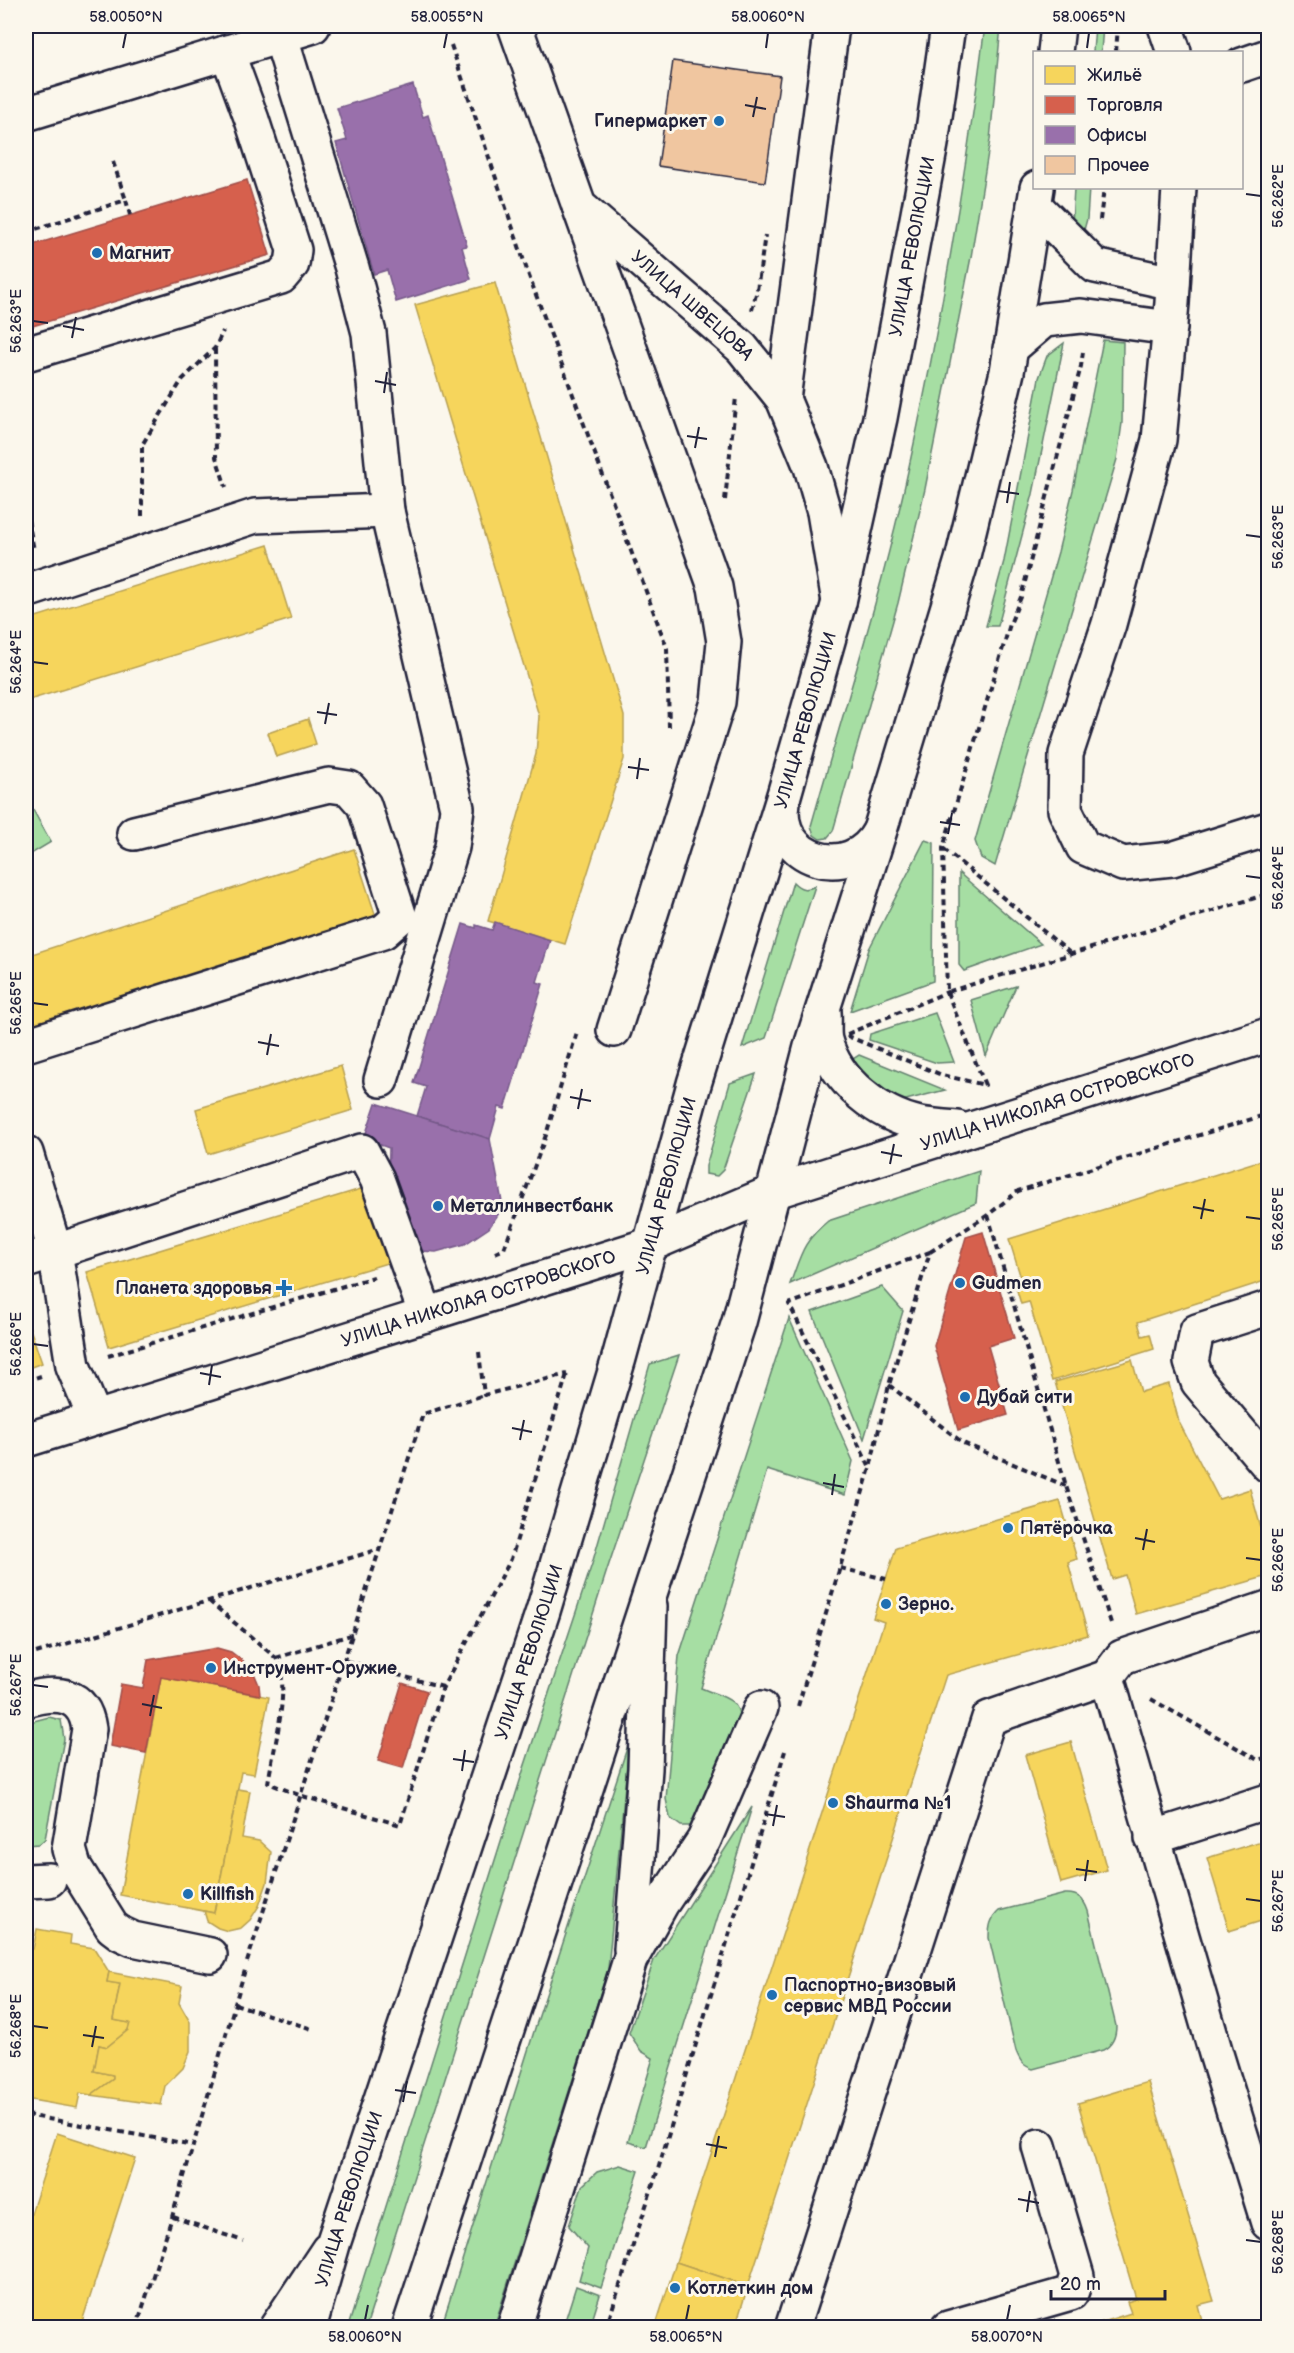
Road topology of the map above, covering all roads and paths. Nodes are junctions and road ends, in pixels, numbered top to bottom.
1 (313, 26) edge
2 (515, 26) edge
3 (832, 26) edge
4 (948, 26) edge
5 (1058, 26) edge
6 (1118, 26) edge
7 (1165, 26) edge
8 (1188, 26) edge
9 (280, 35) junction
10 (451, 45) dead end
11 (1055, 51) edge
12 (1116, 51) edge
13 (1174, 51) edge
14 (1187, 51) edge
15 (227, 52) junction
16 (1269, 56) edge
17 (1243, 65) edge
18 (26, 114) edge
19 (113, 162) dead end
20 (1104, 189) edge
21 (1179, 189) edge
22 (1035, 196) edge
23 (126, 200) junction
24 (579, 206) junction
25 (130, 215) dead end
26 (26, 232) edge
27 (1095, 266) junction
28 (1173, 283) junction
29 (242, 289) junction
30 (1087, 317) junction
31 (1170, 328) junction
32 (215, 348) junction
33 (1010, 349) junction
34 (26, 354) edge
35 (783, 399) junction
36 (387, 511) junction
37 (237, 522) junction
38 (141, 553) junction
39 (26, 591) edge
40 (839, 603) junction
41 (667, 736) dead end
42 (784, 795) junction
43 (881, 827) junction
44 (1269, 829) edge
45 (134, 833) dead end
46 (943, 848) junction
47 (1269, 894) edge
48 (1070, 954) junction
49 (947, 992) junction
50 (824, 1005) junction
51 (580, 1021) dead end
52 (614, 1030) dead end
53 (1269, 1035) edge
54 (26, 1045) edge
55 (381, 1080) dead end
56 (1269, 1114) edge
57 (965, 1130) junction
58 (26, 1153) edge
59 (773, 1192) junction
60 (988, 1215) junction
61 (649, 1245) junction
62 (930, 1252) junction
63 (40, 1256) edge
64 (485, 1257) dead end
65 (409, 1267) junction
66 (1004, 1270) dead end
67 (1269, 1308) edge
68 (426, 1315) junction
69 (479, 1352) dead end
70 (73, 1366) junction
71 (26, 1381) edge
72 (889, 1385) junction
73 (484, 1395) junction
74 (95, 1418) junction
75 (26, 1440) edge
76 (1269, 1465) edge
77 (870, 1468) junction
78 (1066, 1486) dead end
79 (381, 1549) junction
80 (840, 1568) junction
81 (886, 1579) dead end
82 (650, 1594) junction
83 (209, 1600) junction
84 (1269, 1608) edge
85 (354, 1634) junction
86 (26, 1656) edge
87 (276, 1658) junction
88 (346, 1661) junction
89 (1107, 1677) junction
90 (443, 1687) junction
91 (1147, 1697) dead end
92 (26, 1700) edge
93 (761, 1708) dead end
94 (795, 1716) dead end
95 (785, 1750) dead end
96 (1269, 1757) edge
97 (299, 1796) junction
98 (1269, 1801) edge
99 (1152, 1838) junction
100 (210, 1955) dead end
101 (630, 1960) junction
102 (235, 2004) junction
103 (312, 2029) dead end
104 (28, 2116) edge
105 (26, 2127) edge
106 (194, 2145) junction
107 (1040, 2146) dead end
108 (172, 2217) junction
109 (1269, 2223) edge
110 (243, 2241) dead end
111 (334, 2241) junction
112 (136, 2328) edge
113 (276, 2328) edge
114 (309, 2328) edge
115 (409, 2328) edge
116 (514, 2328) edge
117 (606, 2328) edge
118 (792, 2328) edge
119 (948, 2328) edge

1 - 9 main road
2 - 24 main road, УЛИЦА ШВЕЦОВА
3 - 35 main road
4 - 40 main road, УЛИЦА РЕВОЛЮЦИИ
5 - 11 main road
6 - 12 path
7 - 13 main road
8 - 14 main road
9 - 15 main road
9 - 36 main road
10 - 41 path
15 - 18 main road
15 - 29 main road
16 - 17 main road
19 - 23 path
20 - 27 path
21 - 28 main road
22 - 27 main road
22 - 33 main road
23 - 25 path
23 - 26 path
24 - 35 main road, УЛИЦА ШВЕЦОВА
24 - 52 main road
27 - 28 main road
28 - 31 main road
29 - 32 path
29 - 34 main road
30 - 31 main road
30 - 33 main road
30 - 46 path
31 - 44 main road
32 - 37 path
32 - 38 path
33 - 43 main road
35 - 40 main road, УЛИЦА ШВЕЦОВА
36 - 37 main road
36 - 55 main road
37 - 38 main road
38 - 39 main road
40 - 42 main road, УЛИЦА РЕВОЛЮЦИИ
42 - 43 main road
42 - 61 main road, УЛИЦА РЕВОЛЮЦИИ
43 - 50 main road
45 - 54 main road
46 - 48 path
46 - 49 path
47 - 48 path
48 - 49 path
49 - 49 path
50 - 57 main road
50 - 59 main road
51 - 64 path
53 - 57 main road, УЛИЦА НИКОЛАЯ ОСТРОВСКОГО
56 - 60 path
57 - 59 main road, УЛИЦА НИКОЛАЯ ОСТРОВСКОГО
58 - 63 main road
59 - 61 main road, УЛИЦА НИКОЛАЯ ОСТРОВСКОГО
59 - 82 main road
60 - 62 path
60 - 66 path
61 - 68 main road, УЛИЦА НИКОЛАЯ ОСТРОВСКОГО
61 - 111 main road, УЛИЦА РЕВОЛЮЦИИ
62 - 72 path
62 - 77 path
63 - 65 main road
63 - 70 main road
65 - 68 main road
65 - 70 path
67 - 76 main road
68 - 74 main road, УЛИЦА НИКОЛАЯ ОСТРОВСКОГО
69 - 73 path
70 - 71 path
70 - 74 main road
72 - 77 path
72 - 78 path
73 - 79 path
73 - 90 path
74 - 75 main road, УЛИЦА НИКОЛАЯ ОСТРОВСКОГО
77 - 80 path
79 - 83 path
79 - 85 path
80 - 81 path
80 - 94 path
82 - 101 main road
82 - 115 main road
83 - 86 path
83 - 87 path
84 - 89 main road
85 - 87 path
85 - 88 path
87 - 97 path
88 - 90 path
88 - 97 path
89 - 99 main road
89 - 118 main road
90 - 97 path
91 - 96 path
92 - 100 main road
93 - 101 main road
95 - 117 path
97 - 102 path
98 - 99 main road
99 - 109 main road
101 - 116 main road
102 - 103 path
102 - 106 path
104 - 105 path
104 - 106 path
106 - 108 path
107 - 119 main road
108 - 110 path
108 - 112 path
111 - 113 main road
111 - 114 main road, УЛИЦА РЕВОЛЮЦИИ

